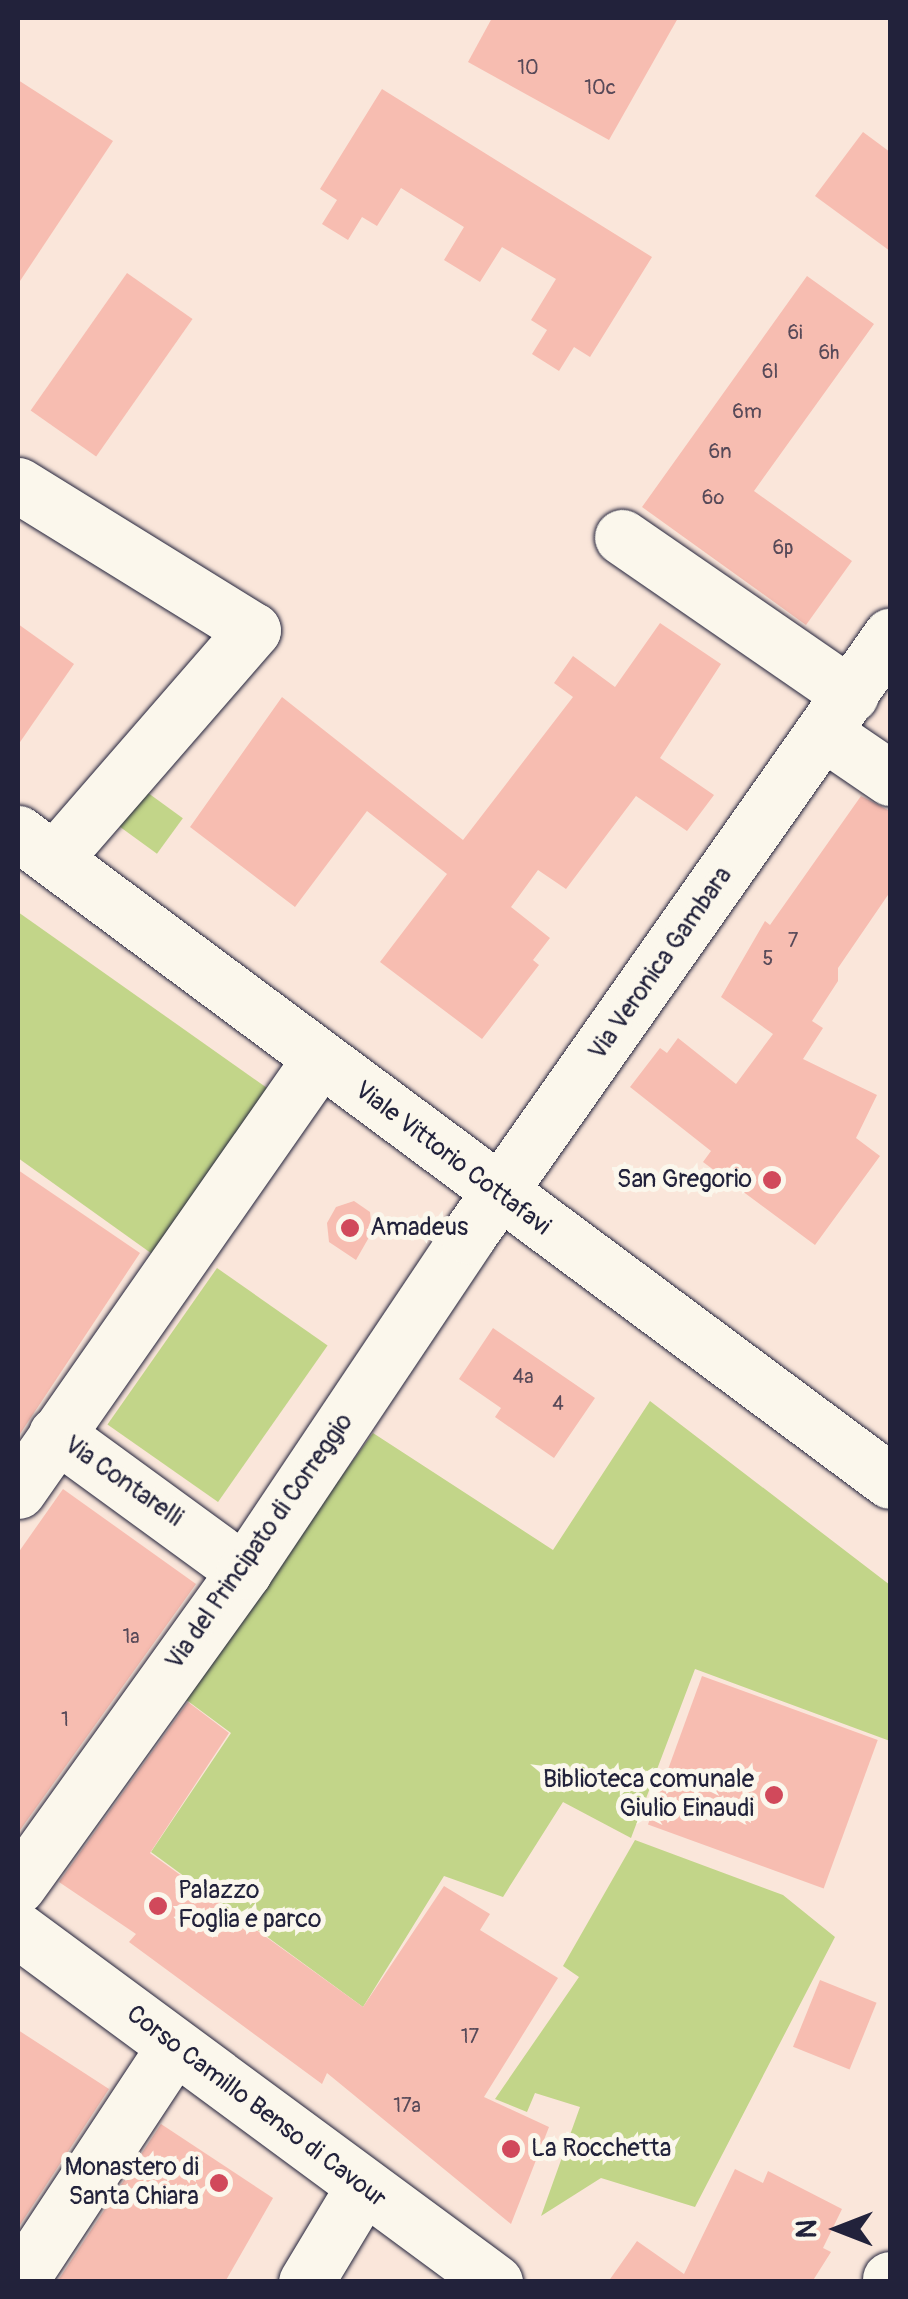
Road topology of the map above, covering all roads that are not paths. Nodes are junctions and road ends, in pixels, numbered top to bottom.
1 (18, 485) edge
2 (622, 536) dead end
3 (890, 636) edge
4 (838, 714) junction
5 (890, 778) edge
6 (36, 846) edge
7 (319, 1060) junction
8 (498, 1194) junction
9 (56, 1434) junction
10 (890, 1481) edge
11 (18, 1491) edge
12 (244, 1570) junction
13 (18, 1886) edge
14 (18, 1930) edge
15 (174, 2047) junction
16 (364, 2188) junction
17 (19, 2282) edge
18 (306, 2282) edge
19 (495, 2282) edge

1 - 6 street
2 - 4 street
3 - 4 street, Via Veronica Gambara
4 - 5 street
4 - 8 street, Via Veronica Gambara
6 - 7 street, Viale Vittorio Cottafavi
7 - 8 street, Viale Vittorio Cottafavi
7 - 9 street
8 - 10 street, Viale Vittorio Cottafavi
8 - 12 street, Via del Principato di Correggio
9 - 11 street, Via Contarelli
9 - 12 street, Via Contarelli
12 - 13 street, Via del Principato di Correggio
14 - 15 street, Corso Camillo Benso di Cavour
15 - 16 street, Corso Camillo Benso di Cavour
15 - 17 street
16 - 18 street
16 - 19 street, Corso Camillo Benso di Cavour

